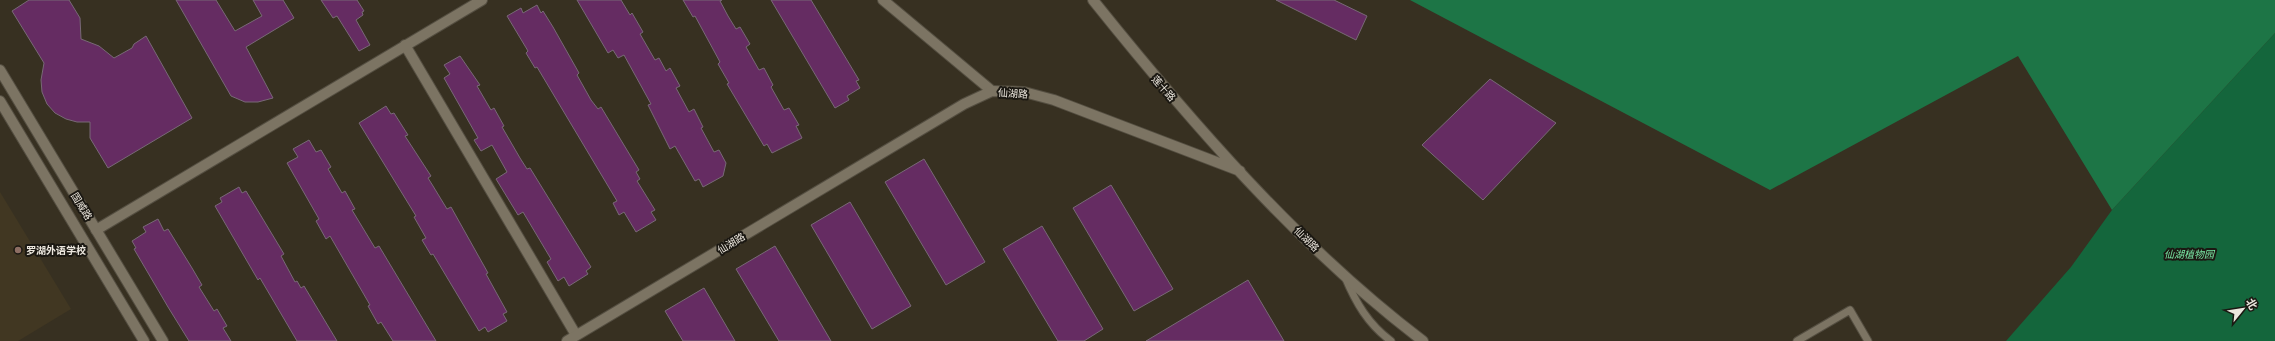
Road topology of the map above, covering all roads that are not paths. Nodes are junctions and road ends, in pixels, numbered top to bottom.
1 (482, 0) edge
2 (883, 0) edge
3 (1093, 0) edge
4 (405, 45) junction
5 (0, 70) edge
6 (992, 91) junction
7 (0, 102) edge
8 (1240, 171) junction
9 (96, 230) junction
10 (1345, 277) junction
11 (576, 335) junction
12 (144, 341) edge
13 (163, 341) edge
14 (567, 341) edge
15 (1391, 341) edge
16 (1423, 341) edge
17 (1797, 341) edge
18 (1868, 341) edge

1 - 4 street
2 - 6 street
3 - 8 street, 莲十路
4 - 9 street
4 - 11 street
5 - 9 street, 国威路
6 - 8 street, 仙湖路
6 - 11 street, 仙湖路
7 - 12 street, 国威路
8 - 10 street, 仙湖路
9 - 13 street, 国威路
10 - 15 lane
10 - 16 street, 仙湖路
11 - 14 street, 仙湖路
17 - 18 lane

